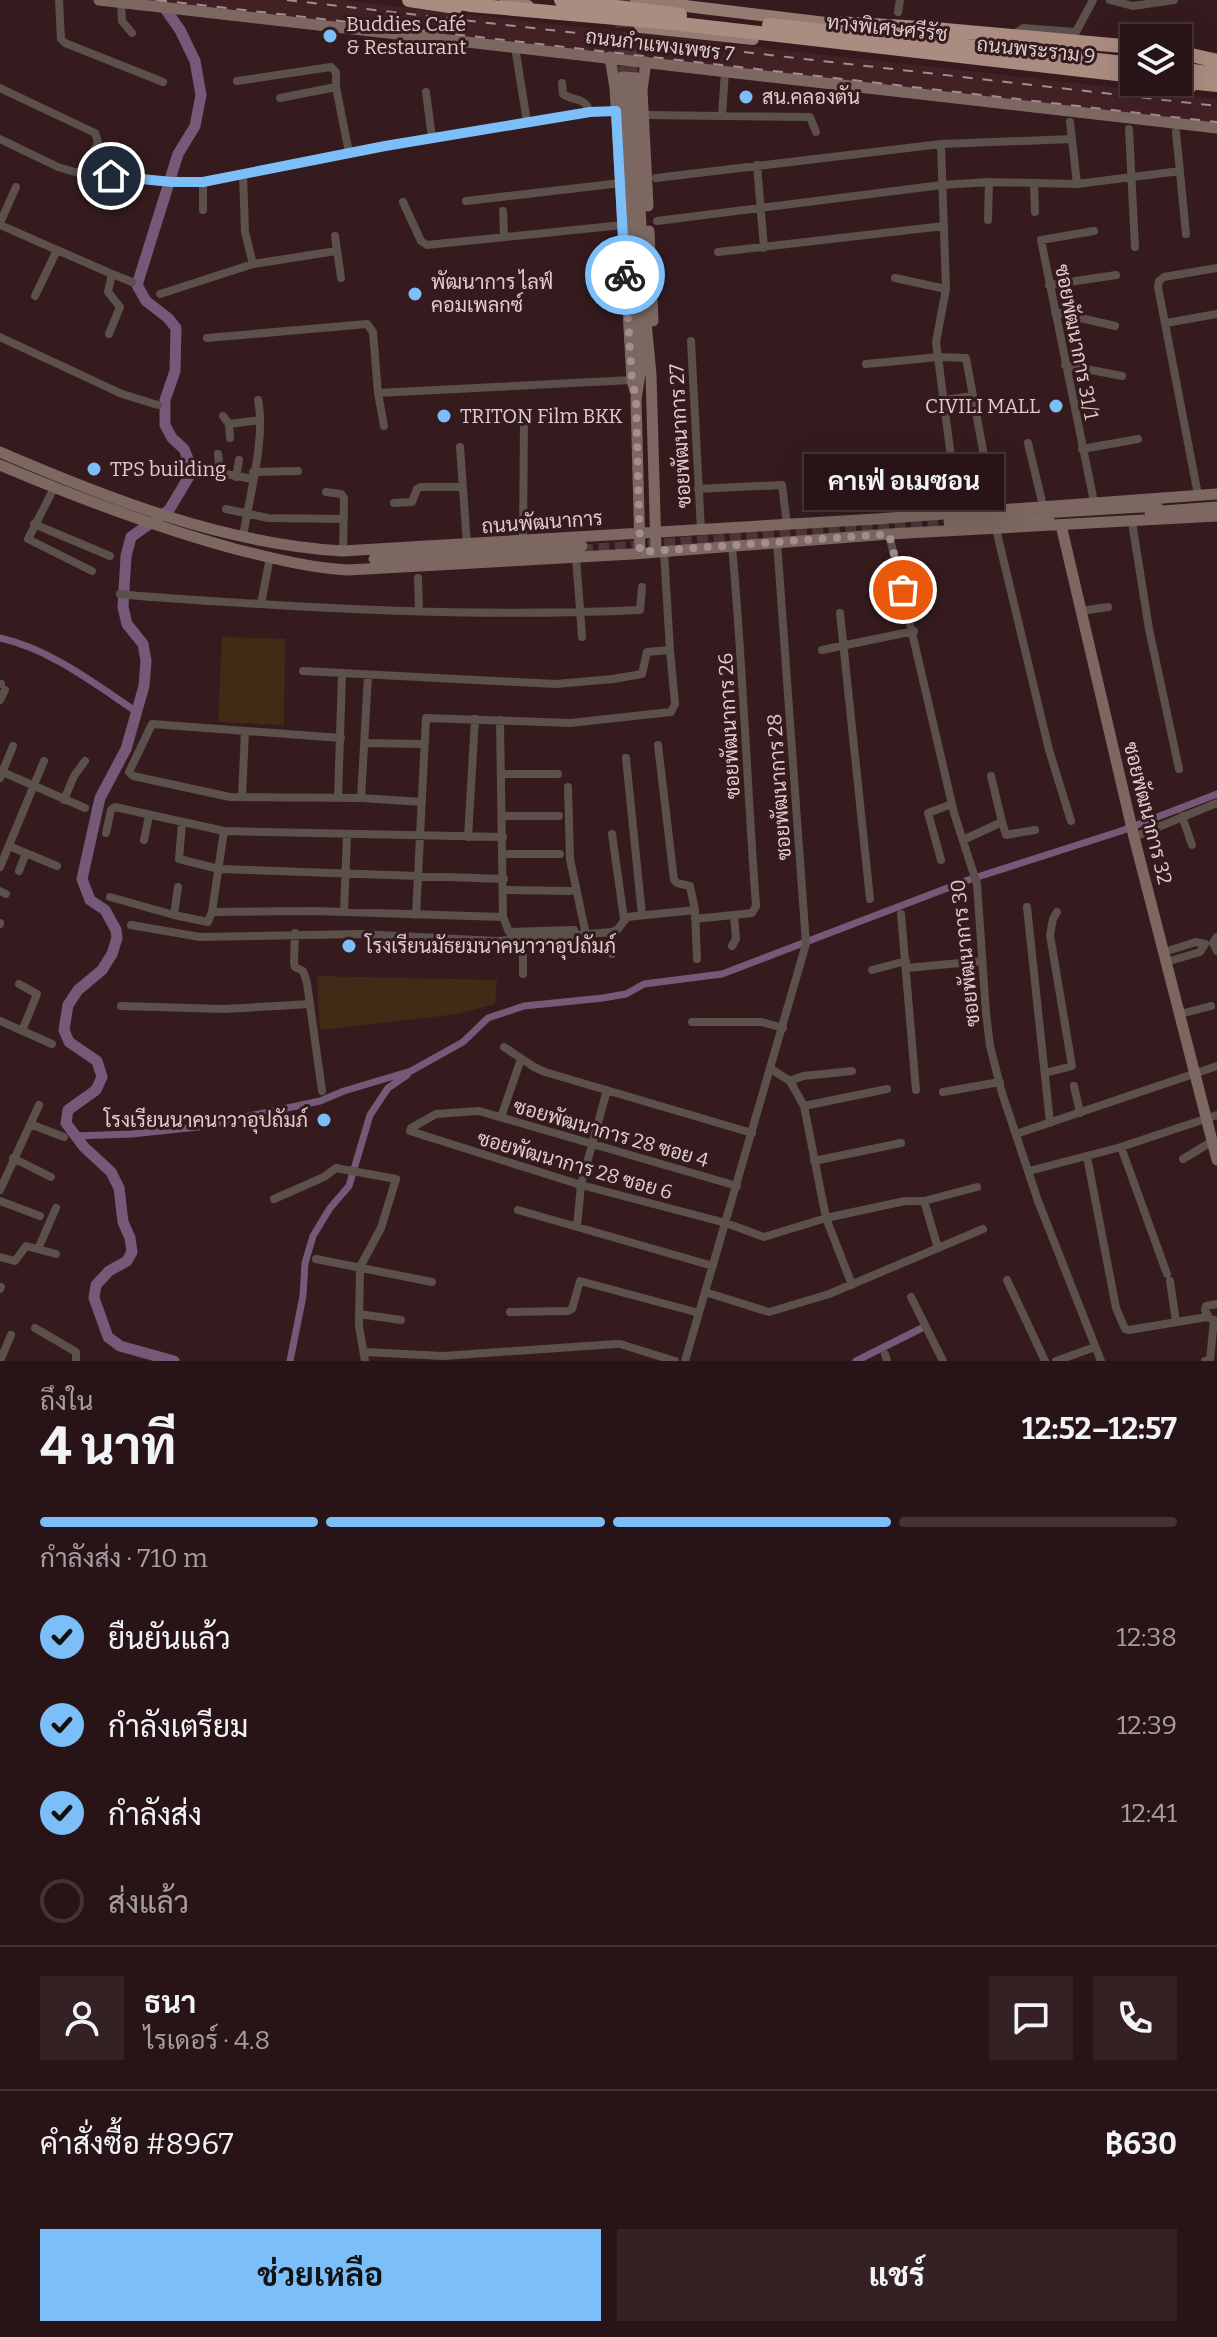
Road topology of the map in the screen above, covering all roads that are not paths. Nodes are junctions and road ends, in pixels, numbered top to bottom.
1 (59, 0) edge
2 (99, 0) edge
3 (409, 0) edge
4 (445, 0) edge
5 (495, 0) edge
6 (561, 0) edge
7 (636, 0) edge
8 (900, 0) edge
9 (1093, 0) edge
10 (1110, 0) edge
11 (1174, 0) edge
12 (510, 1) edge
13 (121, 2) junction
14 (656, 2) edge
15 (726, 5) edge
16 (543, 10) junction
17 (898, 12) dead end
18 (747, 23) junction
19 (132, 33) dead end
20 (1002, 44) junction
21 (1120, 46) edge
22 (515, 47) junction
23 (1192, 55) edge
24 (610, 57) junction
25 (1120, 60) edge
26 (1120, 61) edge
27 (1217, 61) edge
28 (646, 62) junction
29 (1192, 68) edge
30 (725, 71) junction
31 (1217, 71) edge
32 (1120, 78) edge
33 (237, 81) dead end
34 (163, 82) dead end
35 (1192, 82) edge
36 (562, 83) dead end
37 (1217, 85) edge
38 (336, 87) junction
39 (629, 87) junction
40 (0, 88) edge
41 (1192, 88) edge
42 (1217, 91) edge
43 (426, 92) dead end
44 (280, 98) dead end
45 (616, 111) junction
46 (590, 112) junction
47 (644, 115) junction
48 (722, 116) junction
49 (527, 122) junction
50 (1070, 122) dead end
51 (1217, 128) edge
52 (1129, 129) dead end
53 (816, 132) dead end
54 (1176, 132) dead end
55 (432, 138) junction
56 (0, 139) edge
57 (1072, 139) junction
58 (941, 144) junction
59 (349, 153) junction
60 (757, 165) junction
61 (1180, 171) junction
62 (85, 173) junction
63 (243, 174) junction
64 (1132, 177) junction
65 (656, 178) dead end
66 (203, 182) junction
67 (989, 182) junction
68 (621, 183) junction
69 (1034, 183) junction
70 (1077, 184) junction
71 (942, 185) junction
72 (16, 187) dead end
73 (466, 201) dead end
74 (403, 202) dead end
75 (761, 208) junction
76 (203, 210) dead end
77 (503, 211) dead end
78 (1035, 212) dead end
79 (988, 220) dead end
80 (657, 221) dead end
81 (0, 224) edge
82 (623, 225) junction
83 (944, 226) junction
84 (1094, 231) dead end
85 (1186, 234) dead end
86 (504, 235) junction
87 (335, 236) dead end
88 (1135, 247) dead end
89 (764, 248) junction
90 (57, 250) junction
91 (336, 251) junction
92 (718, 252) dead end
93 (253, 264) junction
94 (1217, 268) edge
95 (112, 274) junction
96 (1116, 275) dead end
97 (341, 278) dead end
98 (895, 278) dead end
99 (132, 282) dead end
100 (1049, 285) junction
101 (946, 289) junction
102 (160, 294) dead end
103 (35, 296) dead end
104 (1055, 312) junction
105 (1217, 314) edge
106 (1166, 323) junction
107 (1115, 326) dead end
108 (109, 334) dead end
109 (0, 337) edge
110 (207, 338) dead end
111 (691, 341) dead end
112 (938, 357) junction
113 (866, 364) dead end
114 (1065, 365) junction
115 (651, 374) junction
116 (1122, 376) dead end
117 (632, 380) junction
118 (378, 393) junction
119 (973, 396) junction
120 (636, 399) junction
121 (258, 400) dead end
122 (944, 400) junction
123 (158, 405) dead end
124 (524, 417) dead end
125 (260, 420) junction
126 (384, 426) dead end
127 (230, 438) dead end
128 (1138, 439) dead end
129 (1028, 443) dead end
130 (460, 447) dead end
131 (1082, 449) junction
132 (0, 452) edge
133 (218, 454) dead end
134 (239, 460) dead end
135 (0, 465) edge
136 (298, 471) dead end
137 (653, 475) junction
138 (253, 476) junction
139 (638, 476) junction
140 (236, 477) junction
141 (462, 487) junction
142 (54, 488) junction
143 (698, 489) junction
144 (326, 492) dead end
145 (1217, 494) edge
146 (1198, 495) junction
147 (1217, 501) edge
148 (1094, 502) junction
149 (394, 503) dead end
150 (1043, 506) junction
151 (1217, 507) edge
152 (226, 509) dead end
153 (994, 510) junction
154 (247, 514) junction
155 (1217, 516) edge
156 (344, 519) junction
157 (951, 519) junction
158 (1132, 522) junction
159 (34, 524) junction
160 (787, 525) junction
161 (1061, 525) junction
162 (996, 529) junction
163 (701, 530) junction
164 (655, 533) junction
165 (639, 534) junction
166 (889, 534) junction
167 (247, 539) junction
168 (523, 541) junction
169 (777, 542) junction
170 (467, 545) junction
171 (732, 546) junction
172 (581, 549) junction
173 (343, 551) junction
174 (634, 552) junction
175 (660, 552) junction
176 (110, 556) dead end
177 (274, 558) junction
178 (92, 571) dead end
179 (418, 578) dead end
180 (642, 587) dead end
181 (124, 595) dead end
182 (261, 604) junction
183 (1108, 607) dead end
184 (419, 611) junction
185 (1081, 611) junction
186 (579, 612) junction
187 (840, 613) dead end
188 (914, 631) junction
189 (582, 637) dead end
190 (843, 647) junction
191 (670, 650) junction
192 (822, 650) dead end
193 (303, 671) dead end
194 (342, 674) junction
195 (368, 676) junction
196 (2, 686) edge
197 (0, 700) edge
198 (475, 719) junction
199 (500, 720) junction
200 (245, 731) junction
201 (341, 738) junction
202 (365, 743) junction
203 (424, 744) junction
204 (658, 745) dead end
205 (13, 746) dead end
206 (626, 758) dead end
207 (44, 761) dead end
208 (85, 761) dead end
209 (1179, 769) dead end
210 (1, 774) edge
211 (502, 774) junction
212 (558, 774) dead end
213 (991, 776) dead end
214 (36, 787) junction
215 (568, 787) dead end
216 (242, 797) junction
217 (338, 798) junction
218 (361, 798) junction
219 (64, 800) junction
220 (422, 802) junction
221 (1217, 803) edge
222 (952, 804) junction
223 (85, 808) dead end
224 (149, 816) junction
225 (503, 816) junction
226 (559, 816) dead end
227 (1182, 816) junction
228 (1071, 821) dead end
229 (1002, 822) junction
230 (182, 823) junction
231 (1035, 830) dead end
232 (224, 831) junction
233 (1133, 831) junction
234 (106, 833) dead end
235 (612, 834) dead end
236 (347, 835) junction
237 (421, 836) junction
238 (468, 837) junction
239 (503, 837) junction
240 (144, 840) dead end
241 (963, 840) junction
242 (1192, 845) dead end
243 (9, 846) junction
244 (26, 853) junction
245 (503, 854) junction
246 (560, 854) dead end
247 (941, 860) dead end
248 (57, 866) dead end
249 (0, 867) edge
250 (219, 869) junction
251 (19, 871) dead end
252 (346, 873) junction
253 (419, 874) junction
254 (504, 879) junction
255 (178, 887) dead end
256 (504, 890) junction
257 (570, 891) dead end
258 (110, 897) dead end
259 (870, 899) dead end
260 (1027, 907) dead end
261 (212, 912) junction
262 (344, 912) junction
263 (1057, 912) dead end
264 (695, 914) junction
265 (901, 914) dead end
266 (174, 915) junction
267 (416, 915) junction
268 (642, 915) junction
269 (734, 915) junction
270 (503, 917) junction
271 (624, 919) junction
272 (131, 925) dead end
273 (574, 930) dead end
274 (612, 932) junction
275 (295, 933) junction
276 (586, 935) junction
277 (523, 939) junction
278 (1213, 944) edge
279 (732, 946) dead end
280 (612, 954) dead end
281 (1165, 957) junction
282 (697, 959) dead end
283 (982, 961) junction
284 (906, 964) junction
285 (872, 970) dead end
286 (523, 974) dead end
287 (19, 984) dead end
288 (310, 1004) junction
289 (121, 1006) dead end
290 (1211, 1006) dead end
291 (1180, 1014) junction
292 (0, 1021) edge
293 (692, 1022) dead end
294 (783, 1028) junction
295 (22, 1031) junction
296 (52, 1044) dead end
297 (504, 1047) dead end
298 (521, 1059) junction
299 (1217, 1066) edge
300 (771, 1069) junction
301 (852, 1071) dead end
302 (1045, 1073) junction
303 (1195, 1073) junction
304 (790, 1081) junction
305 (1000, 1082) junction
306 (1074, 1086) dead end
307 (887, 1089) dead end
308 (607, 1090) junction
309 (916, 1090) dead end
310 (322, 1091) dead end
311 (943, 1092) dead end
312 (39, 1105) dead end
313 (804, 1106) junction
314 (1080, 1113) junction
315 (1209, 1115) edge
316 (501, 1117) junction
317 (1050, 1123) junction
318 (30, 1124) junction
319 (752, 1133) junction
320 (1016, 1134) junction
321 (416, 1135) joint
322 (64, 1137) dead end
323 (1214, 1139) edge
324 (901, 1143) dead end
325 (591, 1145) junction
326 (1121, 1147) junction
327 (13, 1158) junction
328 (1183, 1159) dead end
329 (1217, 1160) edge
330 (814, 1161) junction
331 (1088, 1162) dead end
332 (1029, 1171) junction
333 (51, 1177) dead end
334 (581, 1185) junction
335 (737, 1186) junction
336 (977, 1187) dead end
337 (0, 1190) edge
338 (274, 1199) dead end
339 (0, 1201) edge
340 (924, 1201) junction
341 (56, 1208) dead end
342 (518, 1210) dead end
343 (40, 1216) dead end
344 (826, 1218) junction
345 (726, 1223) junction
346 (577, 1226) junction
347 (983, 1229) dead end
348 (938, 1248) junction
349 (38, 1249) junction
350 (56, 1254) dead end
351 (0, 1257) edge
352 (316, 1259) dead end
353 (713, 1266) junction
354 (360, 1267) junction
355 (1007, 1280) dead end
356 (432, 1282) dead end
357 (852, 1285) junction
358 (705, 1292) junction
359 (911, 1297) dead end
360 (1217, 1304) edge
361 (510, 1312) dead end
362 (699, 1313) junction
363 (359, 1314) junction
364 (1213, 1319) edge
365 (401, 1320) dead end
366 (1176, 1322) junction
367 (35, 1328) dead end
368 (11, 1335) dead end
369 (1095, 1347) junction
370 (365, 1356) edge
371 (0, 1361) edge
372 (76, 1361) edge
373 (675, 1361) edge
374 (685, 1361) edge
375 (943, 1361) edge
376 (1045, 1361) edge
377 (1056, 1361) edge
378 (1101, 1361) edge
379 (1205, 1361) edge

1 - 34 street
2 - 13 main road, ถนนกำแพงเพชร 7
3 - 16 highway
4 - 16 highway, ทางพิเศษศรีรัช
5 - 12 street
6 - 18 highway, ทางพิเศษศรีรัช
7 - 14 main road, ถนนพระราม 9
8 - 17 street
9 - 20 street
10 - 11 street
12 - 16 main road
13 - 19 street
13 - 22 main road, ถนนกำแพงเพชร 7
14 - 15 main road, ถนนพระราม 9
15 - 20 main road, ถนนพระราม 9
16 - 32 highway, ทางพิเศษศรีรัช
18 - 21 highway
18 - 26 highway, ทางพิเศษศรีรัช
20 - 25 main road, ถนนพระราม 9
22 - 24 main road, ถนนกำแพงเพชร 7
22 - 49 street
23 - 27 highway
24 - 28 main road, ถนนกำแพงเพชร 7
24 - 39 main road
28 - 30 main road, ถนนกำแพงเพชร 7
28 - 39 main road
29 - 31 highway
30 - 48 street
30 - 51 main road, ถนนกำแพงเพชร 7
33 - 38 street
35 - 37 highway
36 - 46 street
38 - 44 street
38 - 59 street
39 - 45 main road
39 - 47 main road
39 - 115 main road
39 - 120 main road
40 - 62 street
41 - 42 main road
43 - 55 street
45 - 46 street
45 - 68 main road
46 - 49 street
47 - 48 street
47 - 115 main road
48 - 53 street
49 - 55 street
50 - 57 street
52 - 64 street
54 - 61 street
55 - 59 street
56 - 62 street
57 - 58 street
57 - 70 street
58 - 60 street
58 - 71 street
59 - 63 street
60 - 65 street
60 - 75 street
61 - 64 street
61 - 85 street
62 - 66 street
63 - 66 street
63 - 93 street
64 - 70 street
64 - 88 street
66 - 76 street
67 - 69 street
67 - 71 street
67 - 79 street
68 - 73 street
68 - 82 main road
69 - 70 street
69 - 78 street
71 - 75 street
71 - 83 street
72 - 81 street
74 - 86 street
75 - 80 street
75 - 89 street
77 - 86 street
81 - 90 street
82 - 86 street
82 - 117 main road
83 - 89 street
83 - 101 street
84 - 100 street, ซอยพัฒนาการ 31/1
87 - 91 street
89 - 92 street
90 - 95 street
90 - 103 street
91 - 93 street
91 - 97 street
93 - 102 street
94 - 106 street
95 - 99 street
95 - 108 street
96 - 100 street
98 - 101 street
100 - 104 street, ซอยพัฒนาการ 31/1
101 - 112 street
104 - 107 street
104 - 114 street, ซอยพัฒนาการ 31/1
105 - 106 street
106 - 146 street
109 - 123 street
110 - 118 street
111 - 143 street, ซอยพัฒนาการ 27
112 - 113 street
112 - 119 street
112 - 122 street
114 - 116 street
114 - 131 street, ซอยพัฒนาการ 31/1
115 - 137 main road
117 - 118 street
117 - 120 main road
118 - 126 street
119 - 122 street
119 - 153 street
120 - 139 main road
121 - 125 street
122 - 157 street
124 - 168 street
125 - 127 street
125 - 138 street
128 - 131 street
129 - 150 street
130 - 141 street
131 - 148 street, ซอยพัฒนาการ 31/1
132 - 167 main road, ถนนพัฒนาการ
133 - 140 street
134 - 140 street
135 - 142 main road, ถนนพัฒนาการ
136 - 138 street
137 - 139 main road
137 - 164 main road
138 - 140 street
138 - 154 street
139 - 165 main road
141 - 149 street
141 - 170 street
142 - 159 street
142 - 177 main road, ถนนพัฒนาการ
143 - 160 street
143 - 163 street, ซอยพัฒนาการ 27
144 - 156 street
145 - 146 main road, ถนนพัฒนาการ
146 - 148 main road, ถนนพัฒนาการ
147 - 157 main road, ถนนพัฒนาการ
148 - 150 main road, ถนนพัฒนาการ
150 - 153 main road, ถนนพัฒนาการ
151 - 157 main road, ถนนพัฒนาการ
152 - 154 street
153 - 157 main road, ถนนพัฒนาการ
154 - 156 street
154 - 167 street
155 - 158 main road, ถนนพัฒนาการ
156 - 173 street
157 - 160 main road, ถนนพัฒนาการ
157 - 162 main road, ถนนพัฒนาการ
157 - 166 main road, ถนนพัฒนาการ
158 - 161 main road, ถนนพัฒนาการ
158 - 209 street
159 - 176 street
159 - 178 street
160 - 163 main road, ถนนพัฒนาการ
161 - 162 main road, ถนนพัฒนาการ
161 - 185 main road, ซอยพัฒนาการ 32
162 - 228 street
163 - 164 main road, ถนนพัฒนาการ
164 - 165 main road, ถนนพัฒนาการ
164 - 175 main road
165 - 172 main road, ถนนพัฒนาการ
165 - 174 main road
166 - 169 main road, ถนนพัฒนาการ
166 - 188 street, ซอยพัฒนาการ 30
167 - 172 main road, ถนนพัฒนาการ
167 - 173 main road, ถนนพัฒนาการ
168 - 170 main road, ถนนพัฒนาการ
168 - 172 main road, ถนนพัฒนาการ
169 - 171 main road, ถนนพัฒนาการ
169 - 294 street, ซอยพัฒนาการ 28
170 - 173 main road, ถนนพัฒนาการ
171 - 175 main road, ถนนพัฒนาการ
171 - 269 street, ซอยพัฒนาการ 26
172 - 174 main road, ถนนพัฒนาการ
172 - 177 main road, ถนนพัฒนาการ
172 - 186 street
174 - 175 main road, ถนนพัฒนาการ
175 - 191 street
177 - 182 street
179 - 184 street
180 - 186 street
181 - 182 street
182 - 184 street
183 - 185 street
184 - 186 street
185 - 233 main road, ซอยพัฒนาการ 32
186 - 189 street
187 - 190 street
188 - 190 street
188 - 222 street, ซอยพัฒนาการ 30
190 - 192 street
190 - 259 street
191 - 195 street
191 - 199 street
193 - 194 street
194 - 195 street
194 - 201 street
195 - 202 street
196 - 197 street
198 - 199 street
198 - 203 street
198 - 238 street
199 - 211 street
200 - 201 street
200 - 216 street
200 - 216 street
201 - 217 street
202 - 203 street
202 - 218 street
203 - 220 street
204 - 264 street
205 - 210 street
206 - 268 street
207 - 214 street
208 - 219 street
210 - 214 street
211 - 212 street
211 - 225 street
213 - 229 street
214 - 219 street
214 - 243 street
215 - 276 street
216 - 217 street
217 - 218 street
218 - 220 street
219 - 223 street
220 - 237 street
221 - 227 street
222 - 241 street, ซอยพัฒนาการ 30
222 - 247 street
224 - 230 street
224 - 234 street
224 - 240 street
225 - 226 street
225 - 239 street
227 - 233 street
227 - 242 street
229 - 231 street
229 - 241 street
230 - 232 street
230 - 250 street
232 - 236 street
232 - 250 street
233 - 281 main road, ซอยพัฒนาการ 32
235 - 271 street
236 - 237 street
236 - 252 street
237 - 238 street
237 - 253 street
238 - 239 street
239 - 245 street
241 - 283 street, ซอยพัฒนาการ 30
243 - 244 street
243 - 249 street
244 - 248 street
244 - 251 street
245 - 246 street
245 - 254 street
250 - 252 street
250 - 261 street
252 - 253 street
252 - 262 street
253 - 254 street
253 - 267 street
254 - 256 street
255 - 266 street
256 - 257 street
256 - 270 street
258 - 266 street
260 - 302 street
261 - 262 street
261 - 266 street
262 - 267 street
263 - 302 street
264 - 268 street
264 - 269 street
264 - 282 street
265 - 284 street
267 - 270 street
268 - 271 street
269 - 279 street
270 - 273 street
271 - 274 street
272 - 275 street
274 - 276 street
274 - 280 street
275 - 277 street
275 - 288 street
276 - 277 street
277 - 286 street
278 - 281 street
281 - 291 main road, ซอยพัฒนาการ 32
283 - 284 street
283 - 305 street, ซอยพัฒนาการ 30
284 - 285 street
284 - 309 street
287 - 295 street
288 - 289 street
288 - 310 street
290 - 291 street
291 - 303 main road, ซอยพัฒนาการ 32
292 - 295 street
293 - 294 street
294 - 300 street, ซอยพัฒนาการ 28
295 - 296 street
297 - 298 street
298 - 308 street
298 - 316 street
299 - 303 street
300 - 304 street
300 - 319 street, ซอยพัฒนาการ 28
301 - 304 street
302 - 317 street
303 - 314 street
303 - 315 main road, ซอยพัฒนาการ 32
304 - 313 street
305 - 311 street
305 - 320 street, ซอยพัฒนาการ 30
306 - 314 street
307 - 313 street
308 - 319 street
308 - 325 street
312 - 318 street
313 - 330 street
314 - 317 street
315 - 323 main road, ซอยพัฒนาการ 32
315 - 326 street
316 - 321 street, ซอยพัฒนาการ 28 ซอย 4
316 - 325 street, ซอยพัฒนาการ 28 ซอย 4
317 - 320 street
318 - 322 street
318 - 327 street
319 - 335 street, ซอยพัฒนาการ 28
320 - 332 street, ซอยพัฒนาการ 30
321 - 334 street, ซอยพัฒนาการ 28 ซอย 6
323 - 328 street
323 - 329 main road, ซอยพัฒนาการ 32
324 - 330 street
325 - 334 street
325 - 335 street, ซอยพัฒนาการ 28 ซอย 4
326 - 332 street
326 - 366 street
327 - 333 street
327 - 337 street
330 - 344 street
331 - 366 street
332 - 369 street, ซอยพัฒนาการ 30
334 - 345 street, ซอยพัฒนาการ 28 ซอย 6
334 - 346 street
335 - 345 street, ซอยพัฒนาการ 28
336 - 340 street, ซอยพัฒนาการ 28 ซอย 6
338 - 354 street
339 - 343 street
340 - 344 street, ซอยพัฒนาการ 28 ซอย 6
340 - 348 street
341 - 349 street
342 - 346 street
344 - 345 street, ซอยพัฒนาการ 28 ซอย 6
344 - 357 street
345 - 353 street, ซอยพัฒนาการ 28
346 - 353 street
347 - 348 street
348 - 357 street
349 - 350 street
349 - 351 street
352 - 354 street
353 - 358 street, ซอยพัฒนาการ 28
354 - 356 street
354 - 363 street
355 - 376 street
357 - 358 street
358 - 362 street, ซอยพัฒนาการ 28
359 - 375 street
360 - 364 street
361 - 362 street
362 - 374 street, ซอยพัฒนาการ 28
363 - 365 street
363 - 370 street
364 - 366 street
364 - 379 street
367 - 372 street
368 - 371 street
369 - 377 street
369 - 378 street, ซอยพัฒนาการ 30
370 - 373 street

